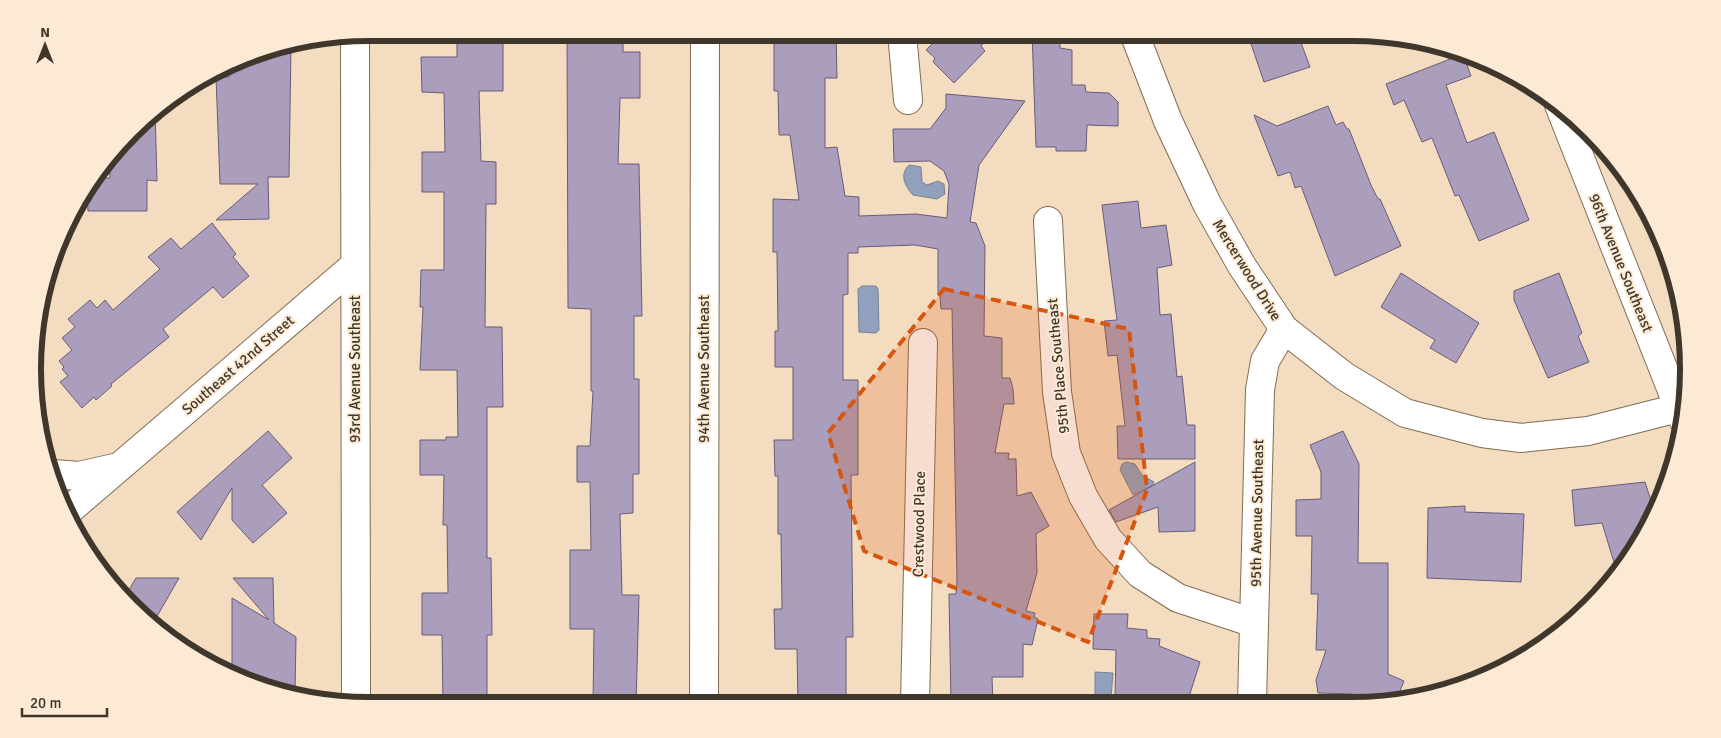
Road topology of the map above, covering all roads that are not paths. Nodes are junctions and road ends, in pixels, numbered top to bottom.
1 (704, 41) edge
2 (903, 41) edge
3 (1137, 41) edge
4 (355, 42) edge
5 (908, 100) dead end
6 (1565, 121) edge
7 (1048, 221) dead end
8 (354, 266) junction
9 (1284, 329) junction
10 (923, 343) dead end
11 (1678, 400) edge
12 (1677, 413) edge
13 (122, 464) junction
14 (59, 474) edge
15 (72, 507) edge
16 (1254, 623) junction
17 (356, 696) edge
18 (704, 697) edge
19 (915, 697) edge
20 (1252, 697) edge

1 - 18 street, 94th Avenue Southeast
2 - 5 street
3 - 9 street, Mercerwood Drive
4 - 8 street, 93rd Avenue Southeast
6 - 11 street, 96th Avenue Southeast
7 - 16 street, 95th Place Southeast
8 - 13 street, Southeast 42nd Street
8 - 17 street, 93rd Avenue Southeast
9 - 12 street, Mercerwood Drive
9 - 16 street, 95th Avenue Southeast
10 - 19 street, Crestwood Place
13 - 14 street, Southeast 42nd Street
13 - 15 street, Southeast 42nd Street
16 - 20 street, 95th Avenue Southeast

